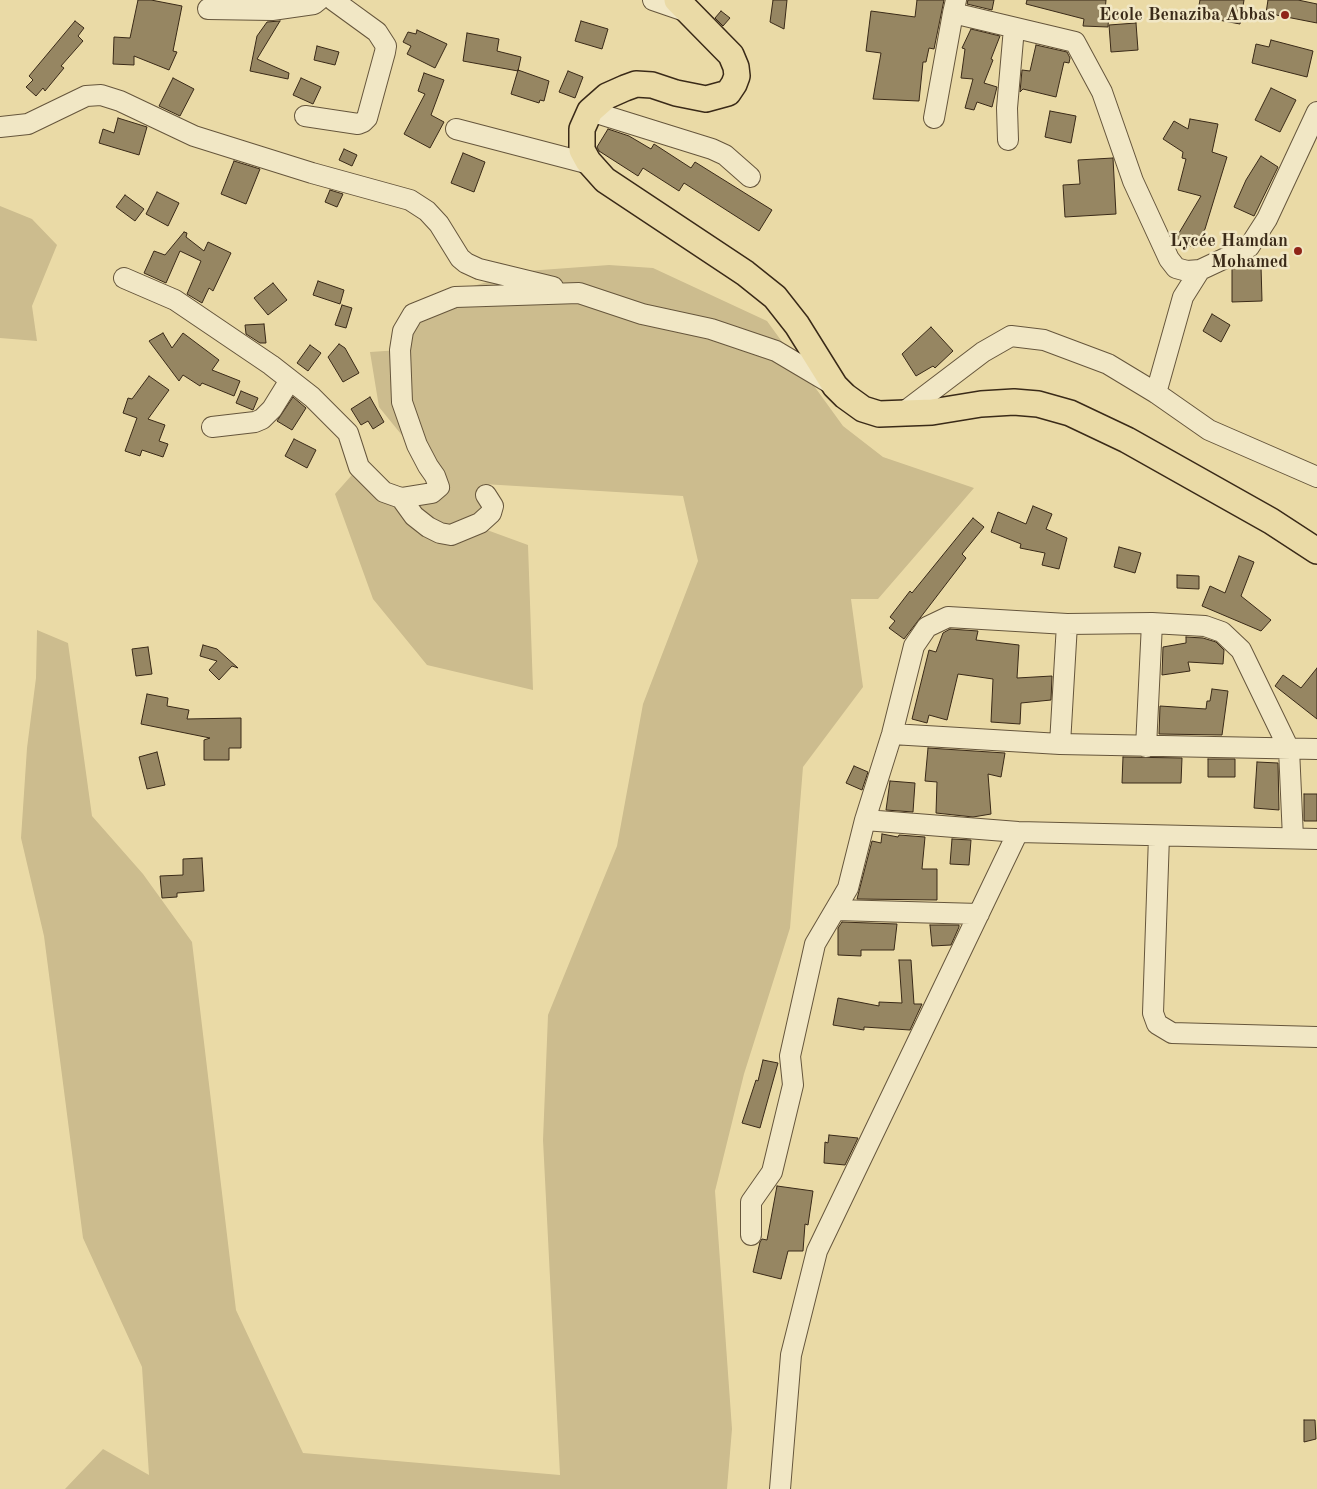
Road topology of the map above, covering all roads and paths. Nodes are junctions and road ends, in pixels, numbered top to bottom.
1 (319, 0) edge
2 (333, 0) edge
3 (654, 0) edge
4 (681, 5) edge
5 (954, 7) edge
6 (208, 10) dead end
7 (1014, 28) junction
8 (590, 111) junction
9 (1317, 112) edge
10 (305, 116) dead end
11 (934, 118) dead end
12 (0, 127) edge
13 (456, 130) dead end
14 (1008, 140) dead end
15 (590, 164) junction
16 (750, 177) dead end
17 (1200, 270) junction
18 (124, 278) dead end
19 (579, 293) junction
20 (290, 380) junction
21 (835, 386) junction
22 (1156, 393) junction
23 (900, 415) junction
24 (212, 427) dead end
25 (1317, 477) edge
26 (486, 495) dead end
27 (401, 498) junction
28 (1317, 551) edge
29 (1152, 623) junction
30 (1067, 624) junction
31 (892, 734) junction
32 (1060, 744) junction
33 (1146, 747) junction
34 (1288, 749) junction
35 (1317, 749) edge
36 (865, 820) junction
37 (1018, 832) junction
38 (1159, 836) junction
39 (1293, 838) junction
40 (1317, 839) edge
41 (836, 910) junction
42 (979, 914) junction
43 (1317, 1037) edge
44 (751, 1235) dead end
45 (780, 1489) edge

1 - 6 street
2 - 10 street
3 - 4 street
4 - 8 main road
5 - 7 street
5 - 11 street
7 - 14 street
7 - 17 street
8 - 15 main road
8 - 16 street
9 - 17 street
12 - 19 street
13 - 15 street
15 - 21 main road
17 - 22 street
18 - 20 street
19 - 21 street
19 - 27 street
20 - 24 street
20 - 27 street
21 - 23 main road
22 - 23 street
22 - 25 street
23 - 28 main road
26 - 27 street
29 - 30 street
29 - 33 street
29 - 34 street
30 - 31 street
30 - 32 street
31 - 32 street
31 - 36 street
32 - 33 street
33 - 34 street
34 - 35 street
34 - 39 street
36 - 37 street
36 - 41 street
37 - 38 street
37 - 42 street
38 - 39 street
38 - 43 street
39 - 40 street
41 - 42 street
41 - 44 street
42 - 45 street

